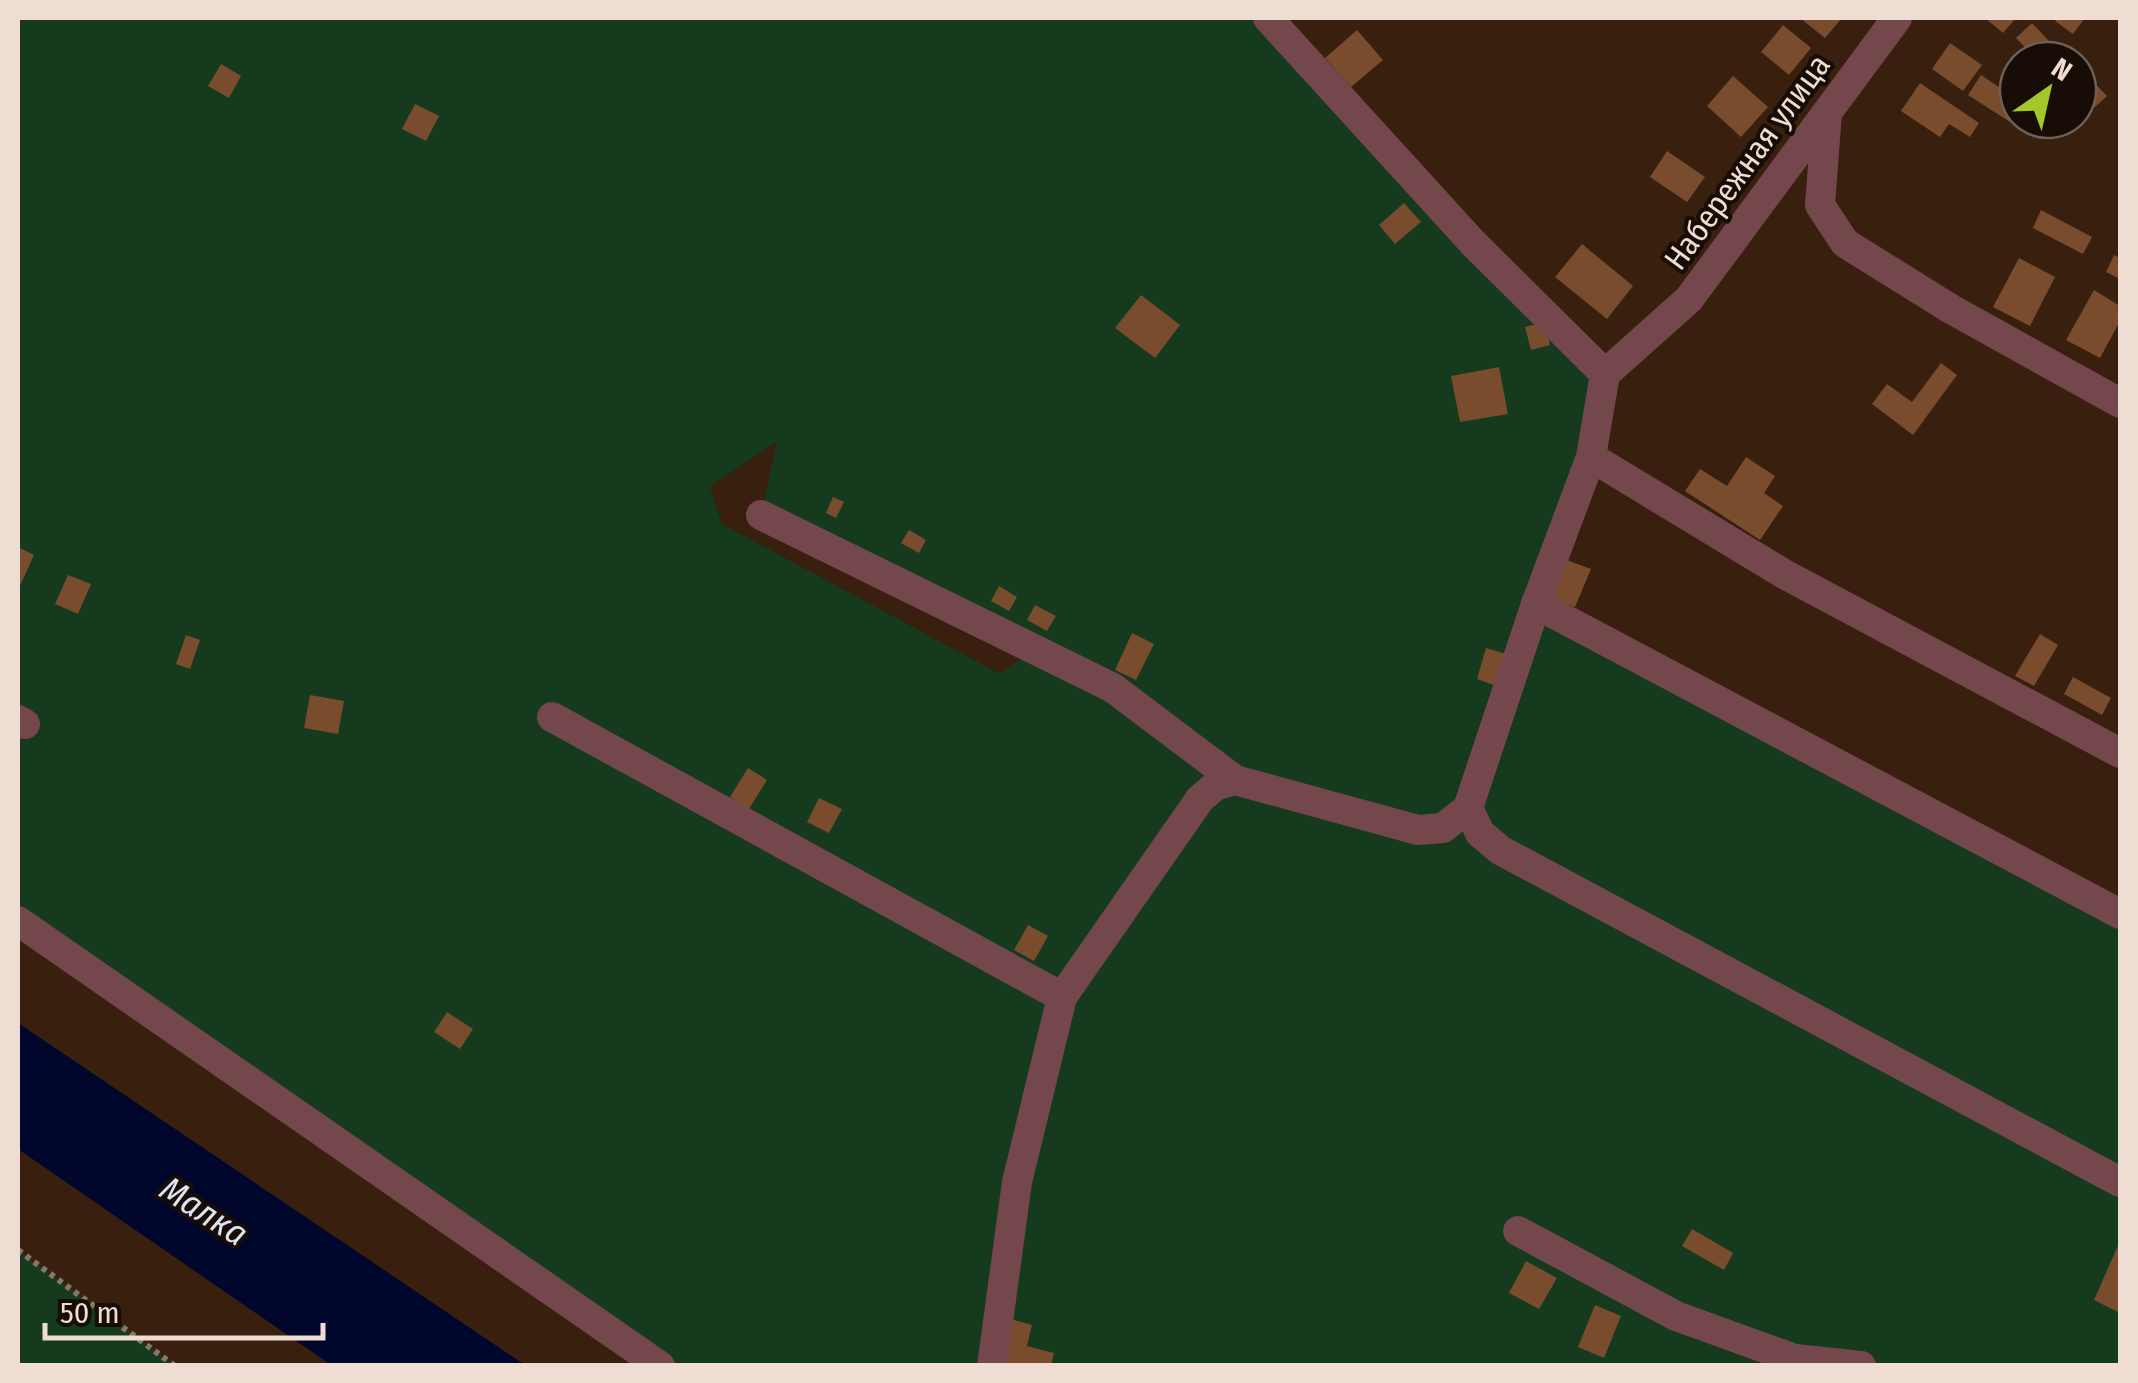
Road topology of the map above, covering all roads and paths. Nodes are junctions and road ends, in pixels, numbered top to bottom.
1 (1268, 18) edge
2 (1897, 18) edge
3 (1827, 112) junction
4 (1605, 374) junction
5 (2120, 403) edge
6 (1591, 457) junction
7 (760, 515) dead end
8 (1536, 604) junction
9 (552, 717) dead end
10 (2120, 753) edge
11 (1235, 780) junction
12 (1468, 808) junction
13 (2120, 914) edge
14 (18, 921) edge
15 (1062, 997) junction
16 (2120, 1182) edge
17 (1518, 1232) dead end
18 (18, 1250) edge
19 (176, 1366) edge
20 (660, 1366) edge
21 (992, 1366) edge
22 (1861, 1366) edge

1 - 4 street
2 - 3 street, Набережная улица
3 - 4 street, Набережная улица
3 - 5 street
4 - 6 street
6 - 8 street
6 - 10 street
7 - 11 street
8 - 12 street
8 - 13 street
9 - 15 street
11 - 12 street
11 - 15 street
12 - 16 street
14 - 20 street
15 - 21 street
17 - 22 street
18 - 19 path

